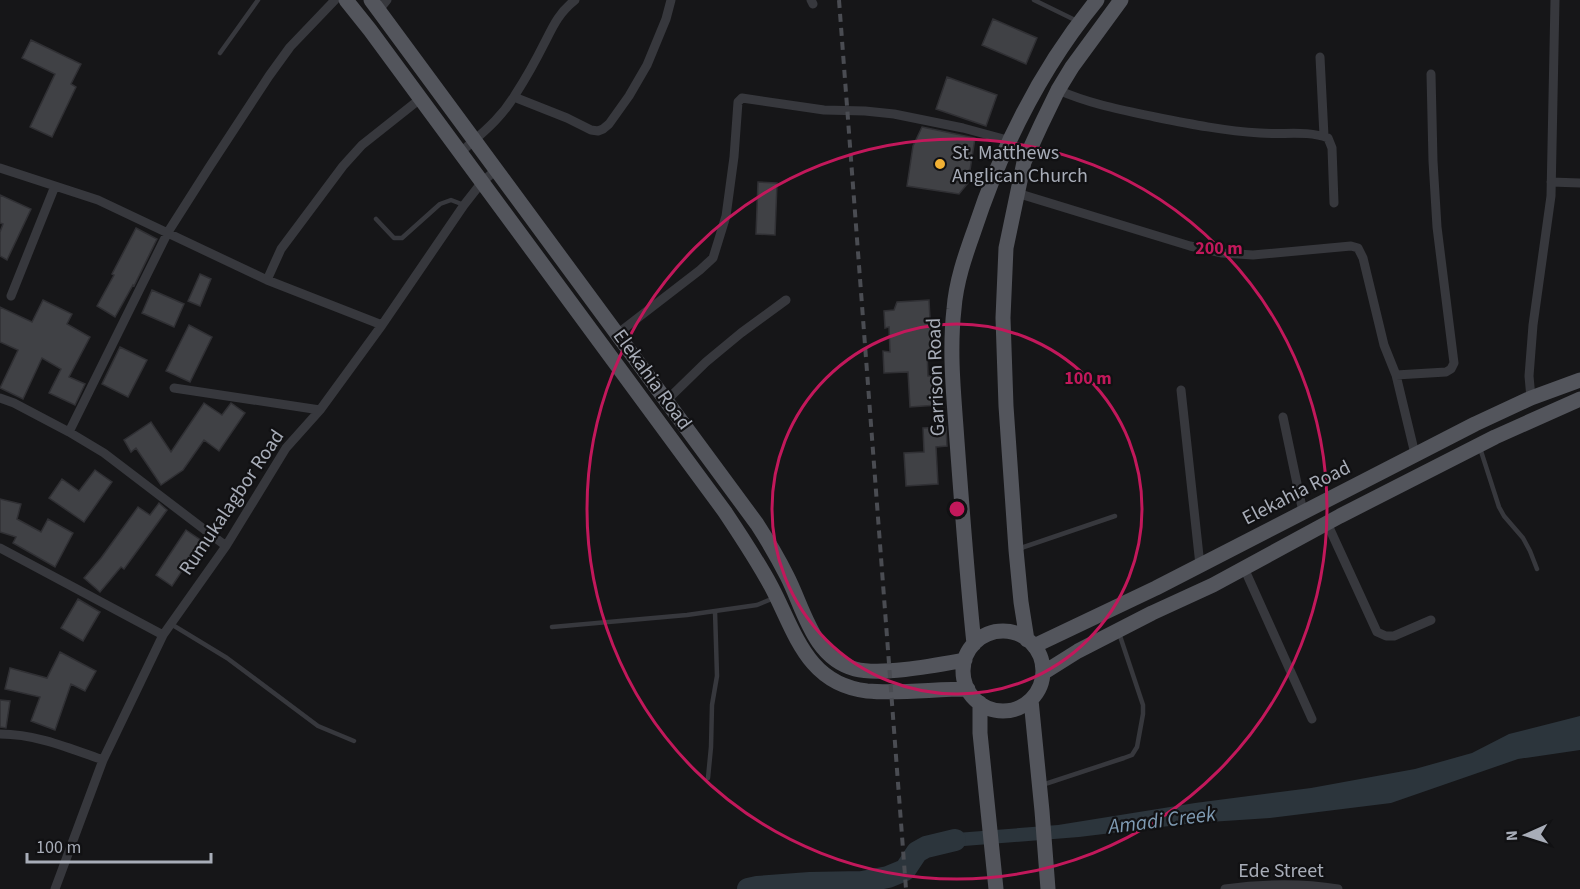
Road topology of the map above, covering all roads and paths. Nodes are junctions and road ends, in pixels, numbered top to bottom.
1 (258, 0) edge
2 (335, 0) edge
3 (346, 0) edge
4 (575, 0) edge
5 (670, 0) edge
6 (1034, 0) edge
7 (1097, 0) edge
8 (1121, 0) edge
9 (1554, 0) edge
10 (379, 3) edge
11 (1079, 22) junction
12 (220, 53) dead end
13 (1320, 57) dead end
14 (1431, 74) dead end
15 (1058, 90) junction
16 (514, 97) junction
17 (420, 99) junction
18 (1324, 136) junction
19 (475, 140) junction
20 (1011, 141) junction
21 (460, 153) junction
22 (0, 168) edge
23 (496, 170) junction
24 (482, 182) junction
25 (1551, 182) junction
26 (1580, 183) edge
27 (55, 186) junction
28 (1017, 193) junction
29 (1334, 203) dead end
30 (464, 205) junction
31 (376, 219) dead end
32 (168, 232) junction
33 (267, 280) junction
34 (11, 296) dead end
35 (786, 300) dead end
36 (382, 325) junction
37 (617, 334) junction
38 (1396, 375) junction
39 (1580, 380) edge
40 (174, 388) dead end
41 (1181, 390) dead end
42 (0, 398) edge
43 (1531, 398) junction
44 (1580, 399) edge
45 (667, 400) junction
46 (320, 410) junction
47 (1283, 417) dead end
48 (69, 432) junction
49 (1479, 445) junction
50 (1415, 454) junction
51 (1303, 512) junction
52 (1115, 516) dead end
53 (1327, 523) junction
54 (226, 546) junction
55 (0, 548) edge
56 (1016, 550) junction
57 (1200, 565) junction
58 (1244, 568) junction
59 (1537, 569) dead end
60 (777, 597) junction
61 (715, 611) junction
62 (1431, 620) dead end
63 (171, 624) junction
64 (552, 627) dead end
65 (1119, 630) junction
66 (163, 635) junction
67 (1031, 643) junction
68 (974, 644) junction
69 (965, 660) junction
70 (1043, 674) junction
71 (968, 689) junction
72 (1031, 700) junction
73 (980, 704) junction
74 (1312, 719) dead end
75 (0, 734) edge
76 (354, 741) dead end
77 (103, 760) junction
78 (708, 778) dead end
79 (1040, 786) junction
80 (56, 888) edge
81 (68, 889) edge
82 (996, 889) edge
83 (1048, 889) edge
84 (1225, 889) edge
85 (1338, 889) edge

1 - 12 lane
2 - 32 street
3 - 17 main road, Elekahia Road
4 - 16 street
5 - 16 street
6 - 11 lane
7 - 11 main road, Garrison Road
8 - 15 main road
9 - 25 street
10 - 19 main road, Elekahia Road
11 - 20 main road, Garrison Road
13 - 18 street
14 - 38 street
15 - 18 street
15 - 28 main road
16 - 19 street
17 - 21 main road, Elekahia Road
17 - 33 street
18 - 29 street
19 - 21 street
19 - 23 main road, Elekahia Road
20 - 37 street
20 - 68 main road, Garrison Road
21 - 24 main road, Elekahia Road
22 - 27 street
23 - 24 street, Rumukalagbor Road
23 - 37 main road, Elekahia Road
24 - 30 street, Rumukalagbor Road
24 - 60 main road, Elekahia Road
25 - 26 street
25 - 43 street
27 - 32 street
27 - 34 street
28 - 38 street
28 - 56 main road
30 - 31 lane
30 - 36 street, Rumukalagbor Road
32 - 33 street
32 - 48 street
33 - 36 street
35 - 45 street
36 - 46 street, Rumukalagbor Road
37 - 45 main road, Elekahia Road
38 - 50 street
39 - 43 main road, Elekahia Road
40 - 46 street
41 - 57 street
42 - 48 street
43 - 50 main road, Elekahia Road
44 - 49 main road
45 - 69 main road, Elekahia Road
46 - 54 street, Rumukalagbor Road
47 - 51 street
48 - 54 street
49 - 53 main road
49 - 59 lane
50 - 51 main road, Elekahia Road
51 - 57 main road, Elekahia Road
52 - 56 lane
53 - 58 main road
53 - 62 street
54 - 63 street, Rumukalagbor Road
55 - 66 street
56 - 67 main road
57 - 67 main road, Elekahia Road
58 - 65 main road
58 - 74 street
60 - 61 lane
60 - 71 main road, Elekahia Road
61 - 64 lane
61 - 78 lane
63 - 66 street, Rumukalagbor Road
63 - 76 lane
65 - 70 main road
65 - 79 lane
66 - 77 street, Rumukalagbor Road
67 - 68 main road
67 - 70 main road
68 - 69 main road
69 - 71 main road
70 - 72 main road
71 - 73 main road
72 - 73 main road
72 - 79 main road
73 - 82 main road
75 - 77 street
77 - 80 street, Rumukalagbor Road
79 - 83 main road
80 - 81 street
84 - 85 street, Ede Street

